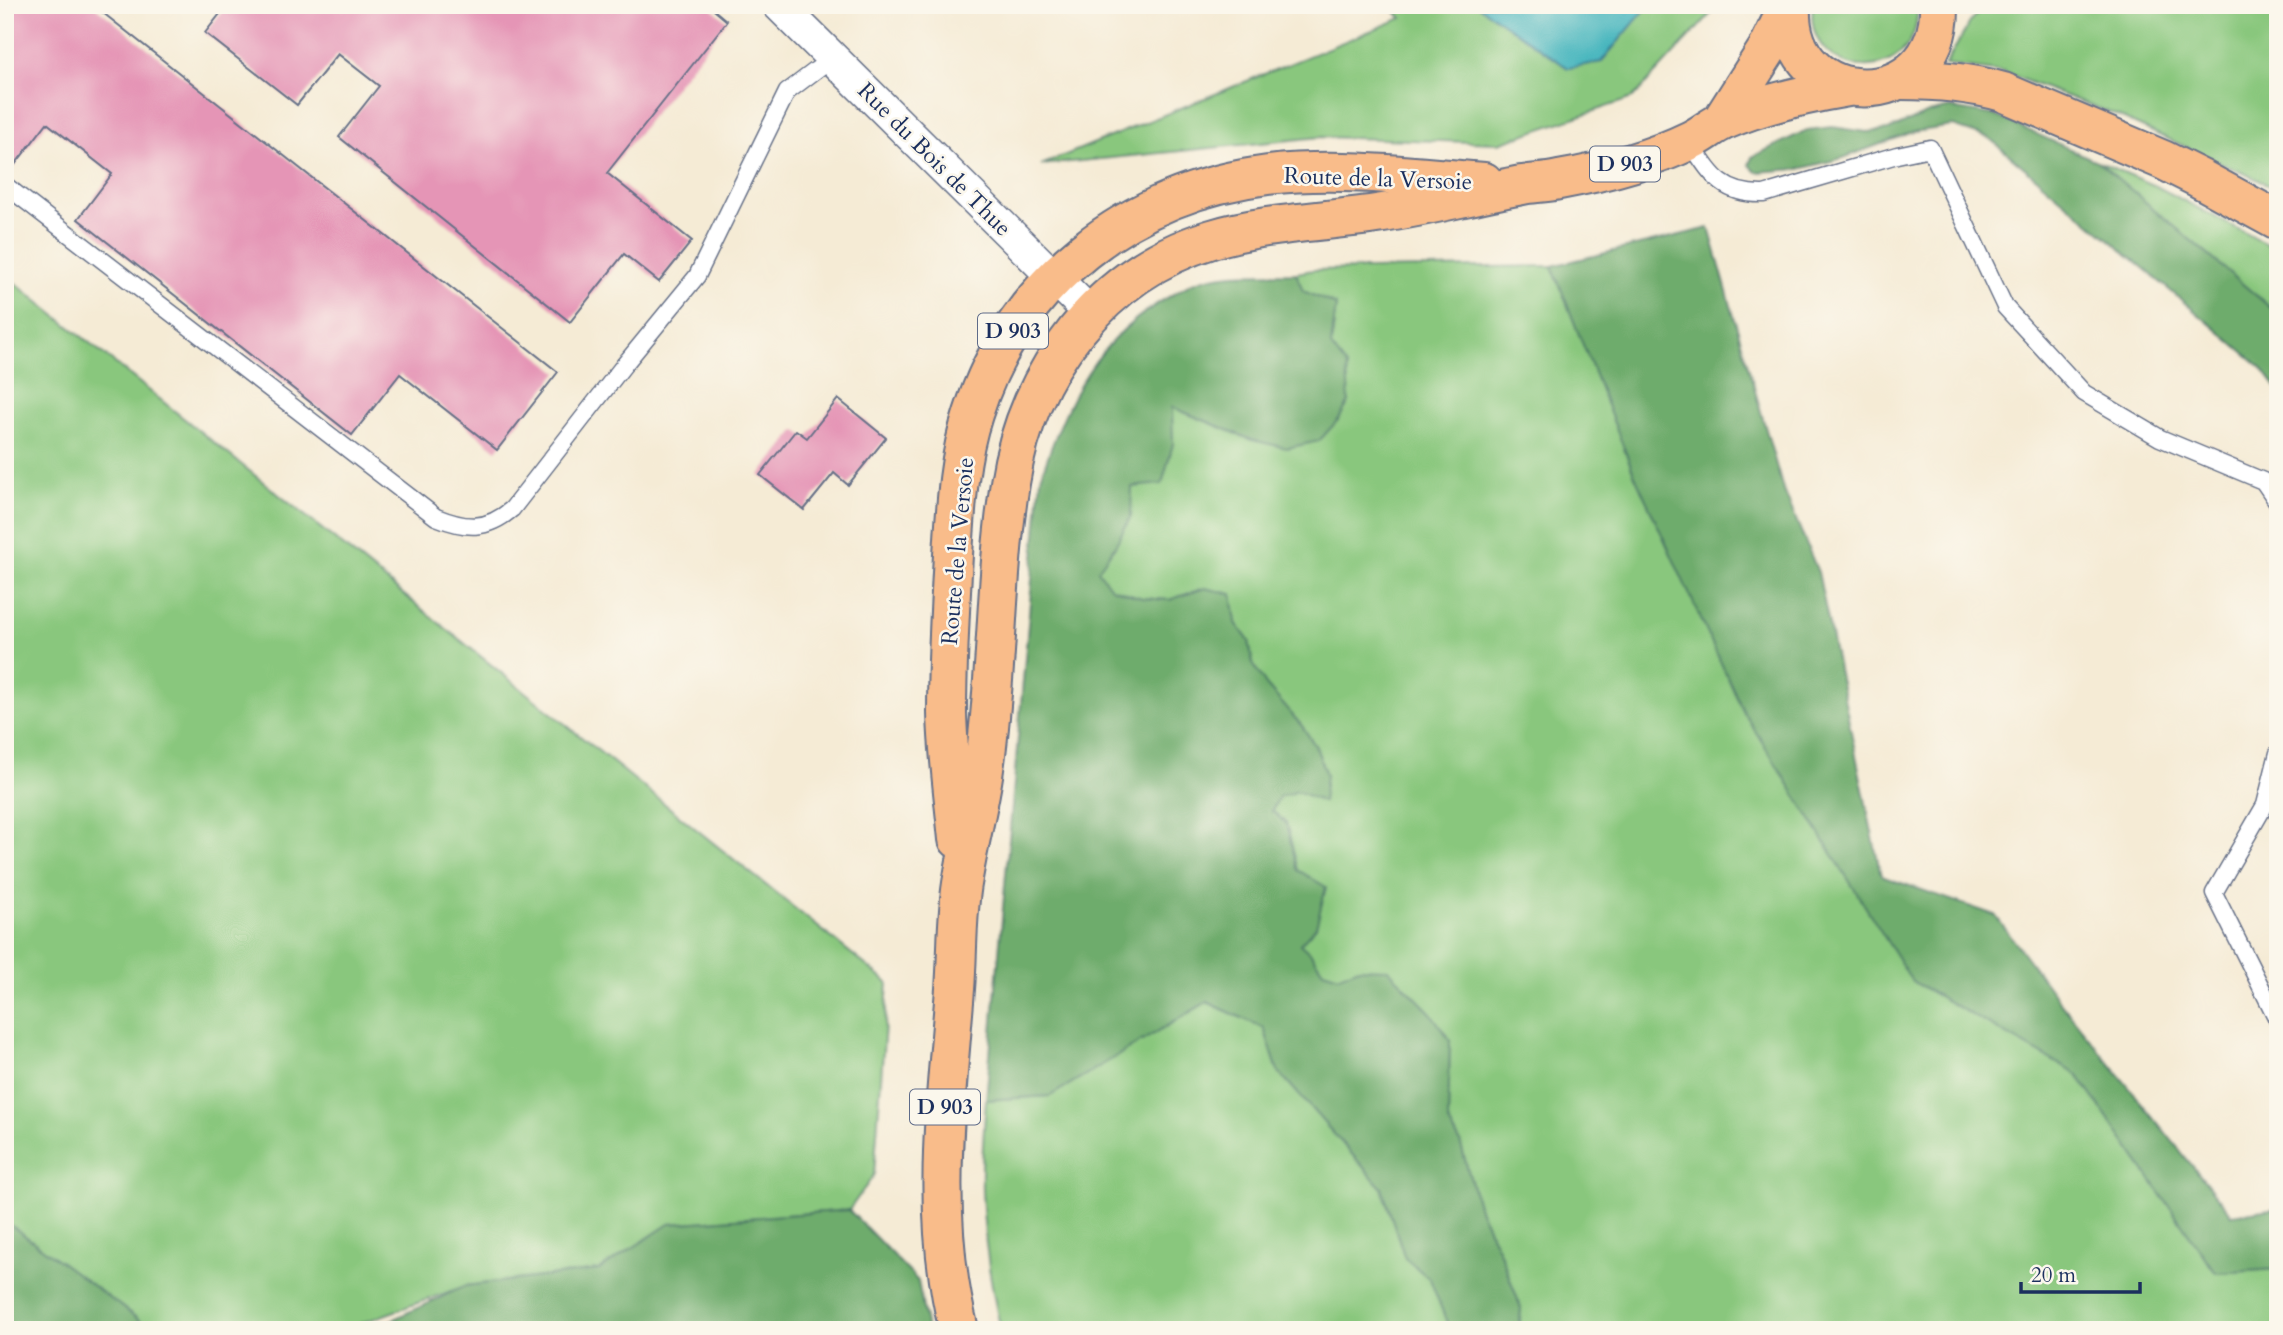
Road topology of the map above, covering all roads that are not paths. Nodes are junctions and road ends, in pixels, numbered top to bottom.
1 (779, 5) edge
2 (1790, 5) edge
3 (1963, 5) edge
4 (1937, 22) edge
5 (832, 58) junction
6 (1900, 80) junction
7 (1848, 87) junction
8 (1705, 132) junction
9 (5, 185) edge
10 (1522, 185) junction
11 (2278, 221) edge
12 (1054, 278) junction
13 (1090, 313) junction
14 (2278, 503) edge
15 (2278, 753) edge
16 (962, 883) junction
17 (2278, 1021) edge
18 (959, 1330) edge

1 - 5 street, Rue du Bois de Thue
2 - 7 main road
2 - 8 main road
3 - 4 main road, Route de la Versoie
4 - 6 main road, Route de la Versoie
5 - 9 lane
5 - 12 street, Rue du Bois de Thue
6 - 7 main road, Route de la Versoie
6 - 11 main road
7 - 8 main road, Route de la Versoie / D 903
8 - 10 main road, Route de la Versoie / D 903
8 - 14 lane
10 - 12 main road, Route de la Versoie / D 903
10 - 13 main road, Route de la Versoie / D 903
12 - 13 street, Rue du Bois de Thue
12 - 16 main road, Route de la Versoie / D 903
13 - 16 main road, Route de la Versoie / D 903
15 - 17 lane
16 - 18 main road, Route de la Versoie / D 903

